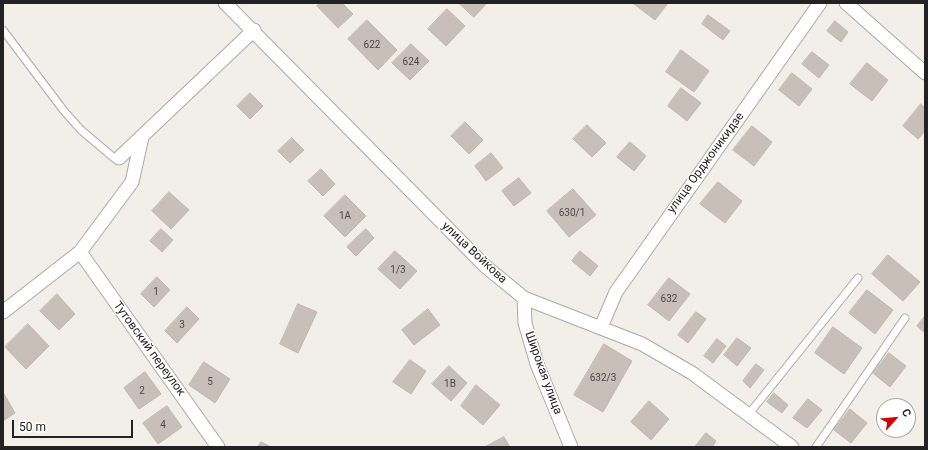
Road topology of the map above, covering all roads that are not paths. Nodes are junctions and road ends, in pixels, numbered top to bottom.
1 (225, 3) edge
2 (820, 3) edge
3 (846, 3) edge
4 (3, 30) edge
5 (254, 30) junction
6 (925, 73) edge
7 (142, 138) junction
8 (119, 158) joint
9 (80, 252) junction
10 (858, 278) dead end
11 (524, 298) junction
12 (3, 312) edge
13 (905, 318) dead end
14 (601, 327) junction
15 (748, 415) junction
16 (218, 447) edge
17 (571, 447) edge
18 (792, 447) edge
19 (816, 447) edge

1 - 5 street, улица Войкова
2 - 14 street, улица Орджоникидзе
3 - 6 street
4 - 8 lane
5 - 7 street
5 - 11 street, улица Войкова
7 - 8 street
7 - 9 street
9 - 12 street
9 - 16 street, Тутовский переулок
10 - 15 lane
11 - 14 street, улица Войкова
11 - 17 street, Широкая улица
13 - 19 lane
14 - 15 street, улица Войкова
15 - 18 street, улица Войкова

